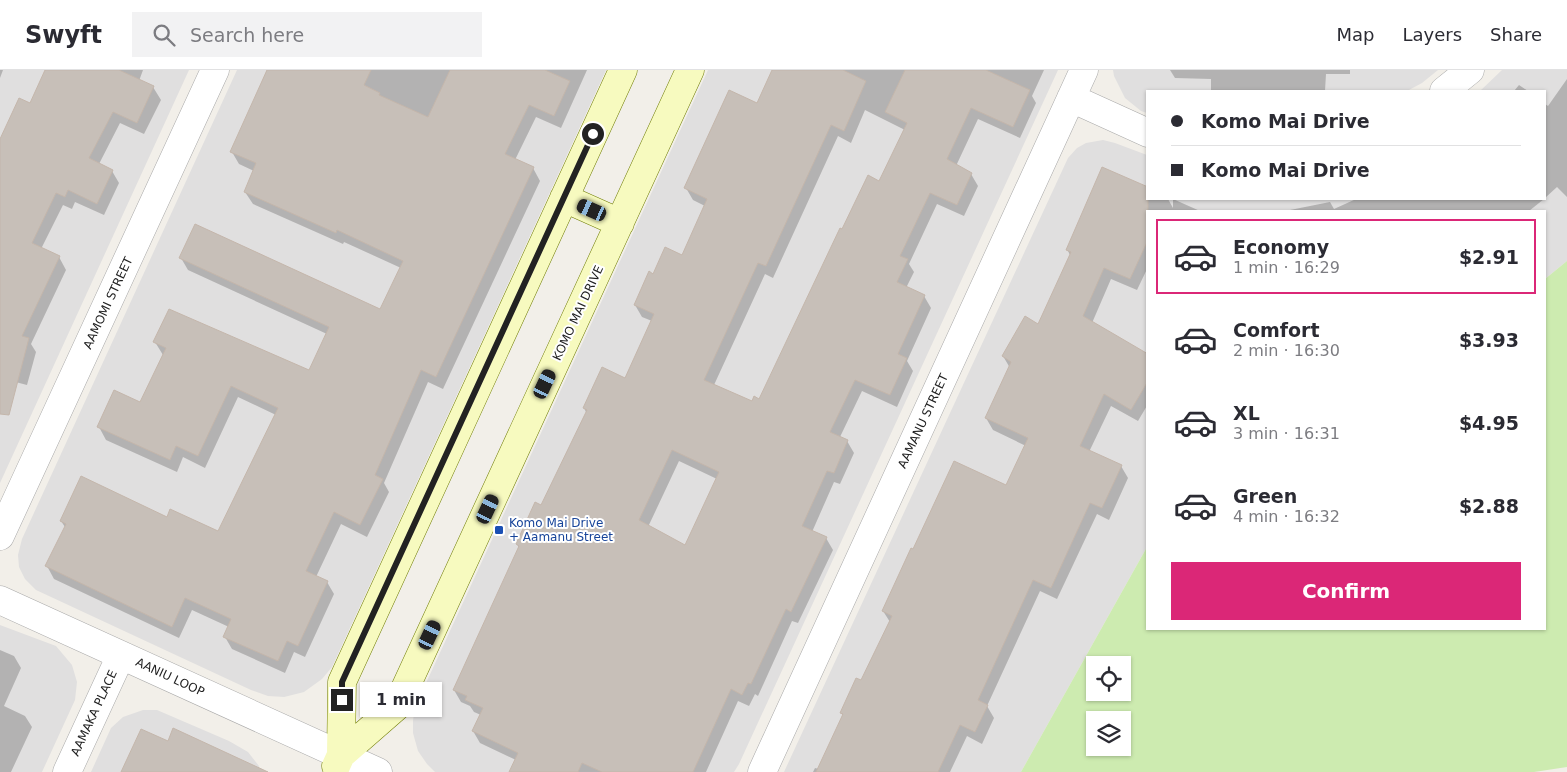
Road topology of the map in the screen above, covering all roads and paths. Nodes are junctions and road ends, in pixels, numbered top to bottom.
1 (215, 70) edge
2 (623, 70) edge
3 (690, 70) edge
4 (1084, 70) edge
5 (1470, 70) edge
6 (1445, 90) edge
7 (1071, 98) junction
8 (1146, 132) edge
9 (564, 198) junction
10 (620, 222) junction
11 (0, 536) edge
12 (0, 600) edge
13 (121, 655) junction
14 (337, 763) edge
15 (67, 772) edge
16 (378, 772) edge
17 (762, 772) edge

1 - 11 street, AAMOMI STREET
2 - 9 main road
3 - 10 main road, KOMO MAI DRIVE
4 - 7 street, AAMANU STREET
5 - 6 street
7 - 8 street
7 - 17 street, AAMANU STREET
9 - 10 main road
9 - 14 main road
10 - 14 main road, KOMO MAI DRIVE
12 - 13 street, AANIU LOOP
13 - 14 street, AANIU LOOP
13 - 15 street, AAMAKA PLACE
14 - 16 street

